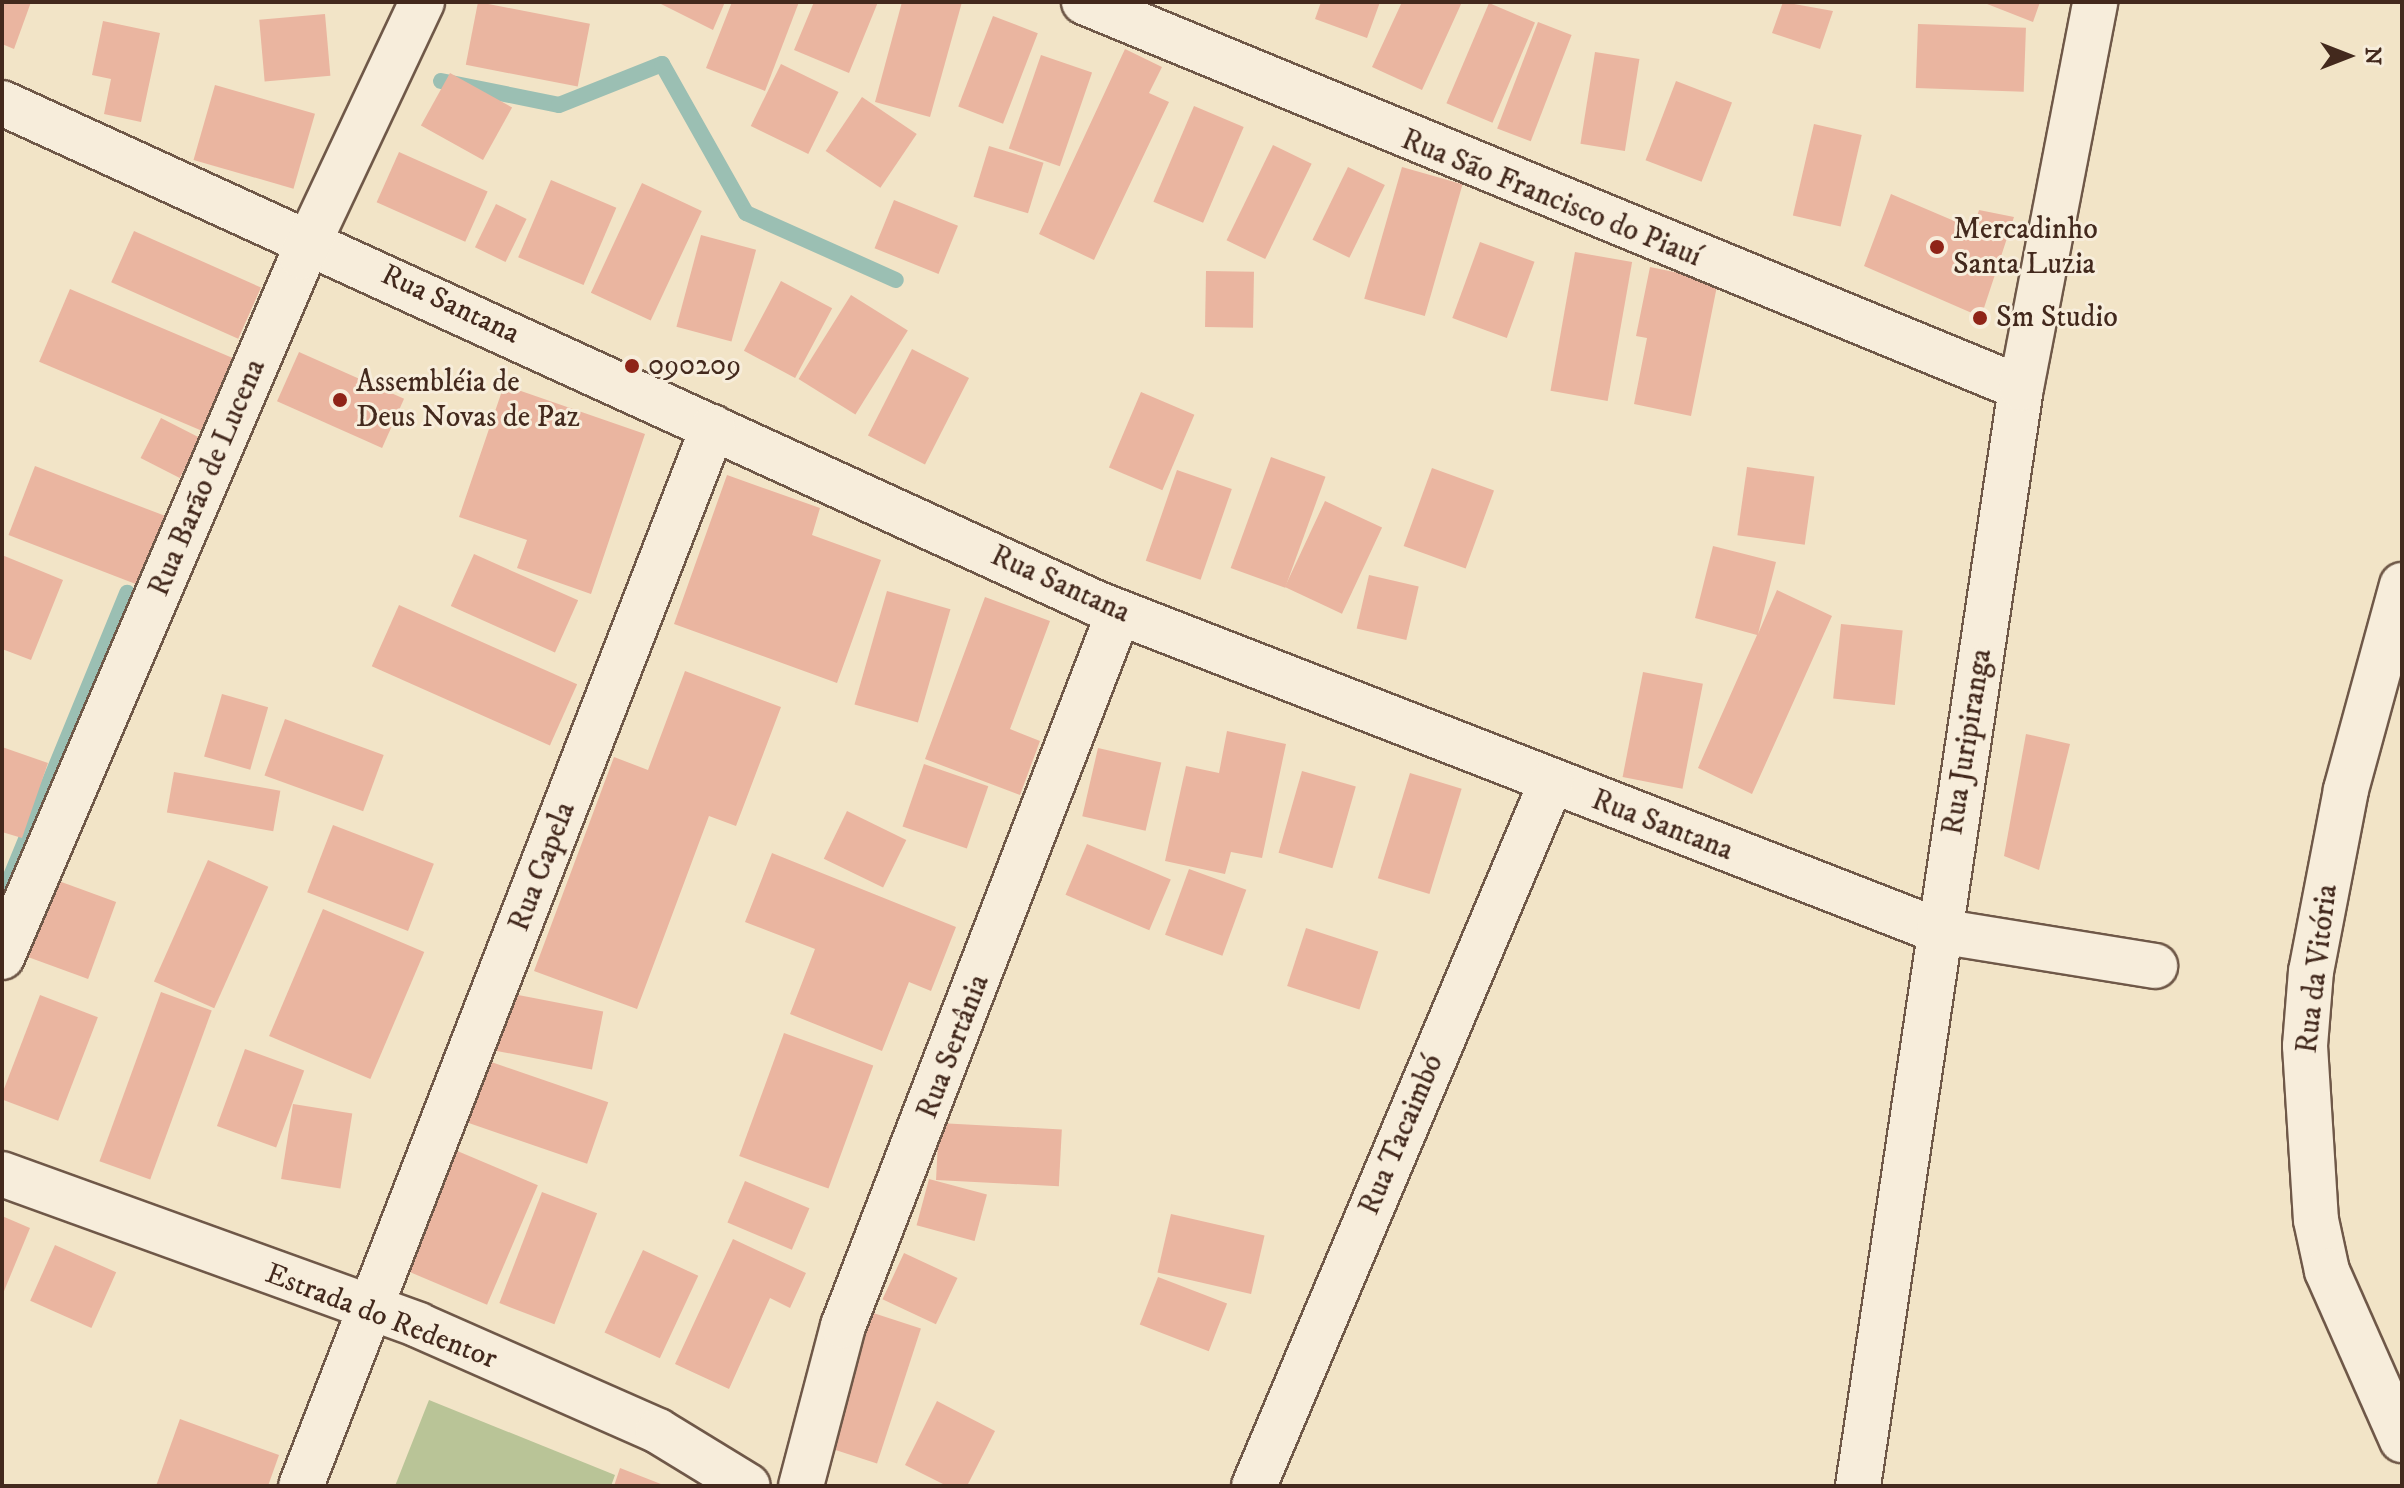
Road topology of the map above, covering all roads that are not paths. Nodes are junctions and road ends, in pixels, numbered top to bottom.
1 (422, 2) edge
2 (1084, 2) edge
3 (2095, 2) edge
4 (2, 103) edge
5 (310, 241) junction
6 (2021, 388) junction
7 (713, 427) junction
8 (2402, 585) edge
9 (1119, 612) junction
10 (1551, 783) junction
11 (1939, 931) junction
12 (2, 957) edge
13 (2155, 966) dead end
14 (2, 1174) edge
15 (374, 1308) junction
16 (2402, 1440) edge
17 (301, 1486) edge
18 (748, 1486) edge
19 (801, 1486) edge
20 (1254, 1486) edge
21 (1858, 1486) edge

1 - 5 street, Rua Barão de Lucena
2 - 6 street, Rua São Francisco do Piauí
3 - 6 street, Rua Juripiranga
4 - 5 street, Rua Santana
5 - 7 street, Rua Santana
5 - 12 street, Rua Barão de Lucena
6 - 11 street, Rua Juripiranga
7 - 9 street, Rua Santana
7 - 15 street, Rua Capela
8 - 16 street, Rua da Vitória
9 - 10 street, Rua Santana
9 - 19 street, Rua Sertânia
10 - 11 street, Rua Santana
10 - 20 street, Rua Tacaimbó
11 - 13 street, Rua Santana
11 - 21 street, Rua Juripiranga
14 - 15 street, Estrada do Redentor
15 - 17 street, Rua Capela
15 - 18 street, Estrada do Redentor

